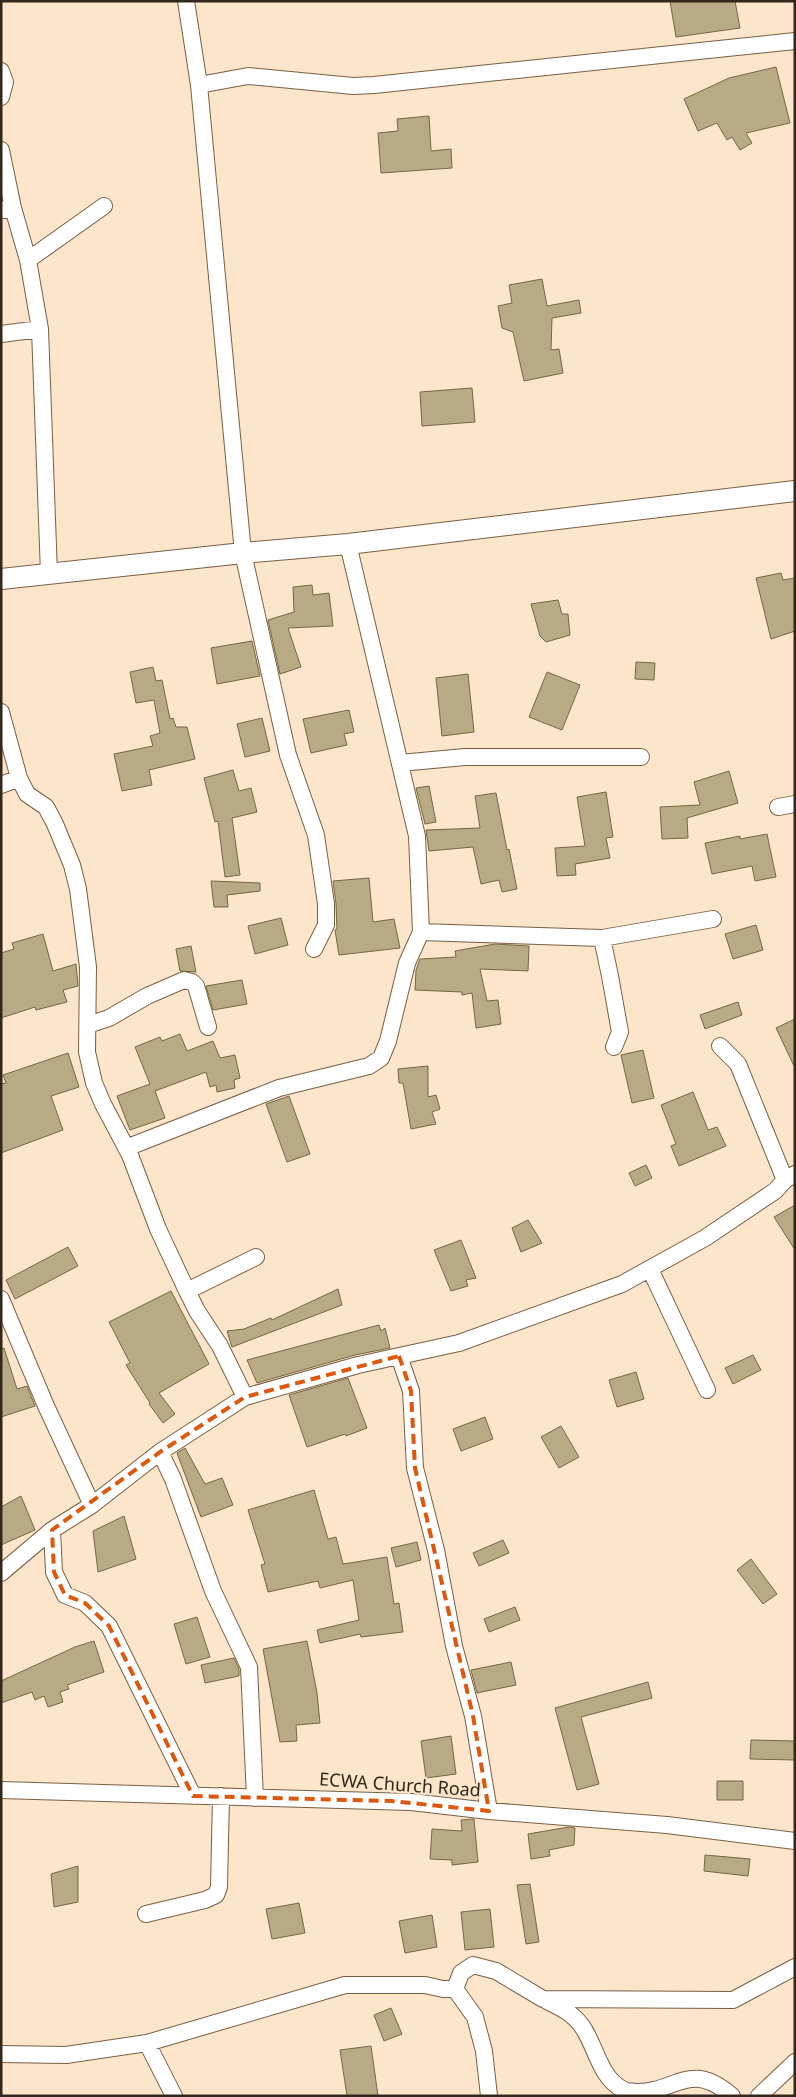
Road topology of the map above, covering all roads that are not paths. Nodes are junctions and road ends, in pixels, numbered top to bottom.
1 (186, 1) edge
2 (795, 41) edge
3 (1, 70) edge
4 (199, 84) junction
5 (1, 97) edge
6 (1, 150) edge
7 (104, 206) dead end
8 (7, 209) edge
9 (28, 260) junction
10 (40, 329) junction
11 (1, 334) edge
12 (795, 491) edge
13 (348, 544) junction
14 (243, 553) junction
15 (49, 574) junction
16 (1, 580) edge
17 (1, 712) edge
18 (641, 757) dead end
19 (400, 763) junction
20 (19, 778) junction
21 (1, 785) edge
22 (795, 804) edge
23 (778, 807) dead end
24 (713, 919) dead end
25 (420, 932) junction
26 (602, 938) junction
27 (314, 949) dead end
28 (88, 1025) junction
29 (208, 1028) dead end
30 (720, 1046) dead end
31 (614, 1047) dead end
32 (126, 1148) junction
33 (790, 1177) edge
34 (256, 1257) dead end
35 (650, 1269) junction
36 (186, 1291) junction
37 (1, 1298) edge
38 (398, 1356) junction
39 (707, 1390) dead end
40 (245, 1397) junction
41 (160, 1452) junction
42 (92, 1505) junction
43 (52, 1530) junction
44 (1, 1574) edge
45 (1, 1790) edge
46 (194, 1796) junction
47 (221, 1796) junction
48 (254, 1798) junction
49 (489, 1811) junction
50 (795, 1841) edge
51 (146, 1914) dead end
52 (795, 1967) edge
53 (455, 1989) junction
54 (543, 1999) junction
55 (147, 2043) junction
56 (1, 2054) edge
57 (795, 2062) edge
58 (174, 2096) edge
59 (488, 2096) edge
60 (732, 2096) edge
61 (759, 2096) edge

1 - 4 street
2 - 4 street
3 - 5 street
4 - 14 street
6 - 8 street
7 - 9 street
8 - 9 street
9 - 10 street
10 - 11 street
10 - 15 street
12 - 13 street
13 - 14 street
13 - 19 street
14 - 15 street
14 - 27 street
15 - 16 street
17 - 20 street
18 - 19 street
19 - 25 street
20 - 21 street
20 - 28 street
22 - 23 street
24 - 26 street
25 - 26 street
25 - 32 street
26 - 31 street
28 - 29 street
28 - 32 street
30 - 33 street
32 - 36 street
33 - 35 street
34 - 36 street
35 - 38 street
35 - 39 street
36 - 40 street
37 - 42 street
38 - 40 street
38 - 49 street
40 - 41 street
41 - 42 street
41 - 48 street
42 - 43 street
43 - 44 street
43 - 46 street
45 - 46 street, ECWA Church Road
46 - 47 street, ECWA Church Road
47 - 48 street, ECWA Church Road
47 - 51 street
48 - 49 street, ECWA Church Road
49 - 50 street, ECWA Church Road
52 - 54 street
53 - 54 street
53 - 55 street
53 - 59 street
54 - 60 street
55 - 56 street
55 - 58 street
57 - 61 street

